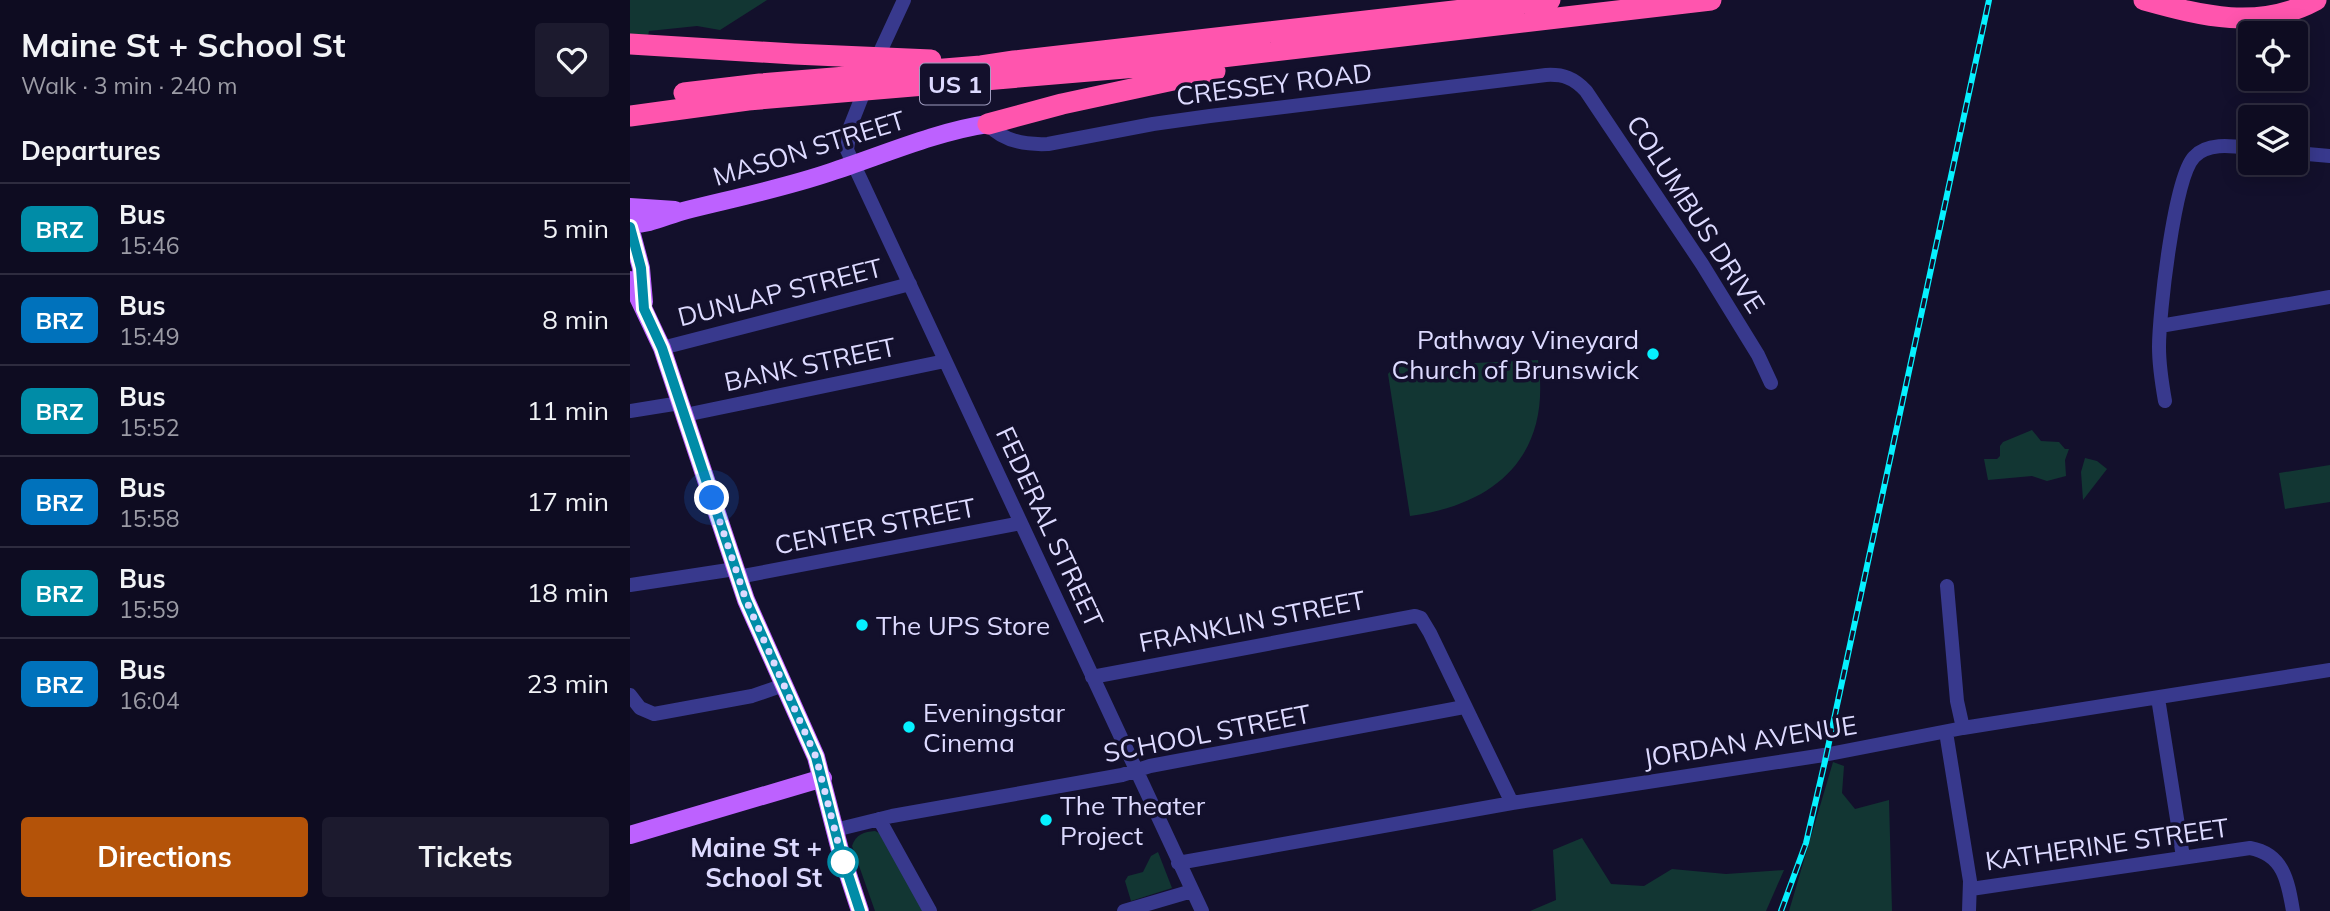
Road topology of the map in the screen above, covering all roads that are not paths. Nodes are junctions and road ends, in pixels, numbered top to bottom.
1 (905, 0) edge
2 (1550, 0) edge
3 (1711, 0) edge
4 (2144, 0) edge
5 (2316, 0) edge
6 (633, 46) edge
7 (1279, 51) junction
8 (1014, 61) junction
9 (1572, 79) joint
10 (630, 102) edge
11 (630, 116) edge
12 (989, 124) junction
13 (2238, 148) edge
14 (2308, 154) edge
15 (2330, 156) edge
16 (853, 164) junction
17 (630, 207) edge
18 (685, 211) junction
19 (630, 225) edge
20 (634, 273) edge
21 (910, 284) junction
22 (2330, 297) edge
23 (2160, 326) junction
24 (662, 348) junction
25 (945, 360) junction
26 (1771, 383) dead end
27 (2165, 401) dead end
28 (683, 409) junction
29 (630, 411) edge
30 (1021, 523) junction
31 (737, 573) junction
32 (630, 585) edge
33 (1947, 586) dead end
34 (2330, 670) edge
35 (1092, 677) junction
36 (784, 684) junction
37 (630, 695) edge
38 (2158, 698) junction
39 (1464, 707) junction
40 (1963, 728) junction
41 (1946, 732) junction
42 (1135, 771) junction
43 (823, 778) junction
44 (1512, 803) junction
45 (879, 819) junction
46 (835, 830) junction
47 (630, 835) edge
48 (2183, 857) junction
49 (1178, 863) junction
50 (1971, 889) junction
51 (1192, 891) junction
52 (859, 908) edge
53 (930, 911) edge
54 (1124, 911) edge
55 (1202, 911) edge
56 (1969, 911) edge
57 (2293, 911) edge

1 - 16 street
2 - 8 highway, US 1
3 - 7 highway, US 1
4 - 5 highway
6 - 8 highway
7 - 11 highway, US 1
7 - 12 highway
8 - 10 highway, US 1
9 - 12 street, CRESSEY ROAD
9 - 26 street, COLUMBUS DRIVE
12 - 16 main road, MASON STREET
13 - 23 street
14 - 15 street
16 - 18 main road, MASON STREET
16 - 21 street, FEDERAL STREET
17 - 18 main road, MASON STREET
18 - 19 main road, MASON STREET
19 - 20 main road
20 - 24 main road
21 - 24 street, DUNLAP STREET
21 - 25 street, FEDERAL STREET
22 - 23 street
23 - 27 street
24 - 28 main road
25 - 28 street, BANK STREET
25 - 30 street, FEDERAL STREET
28 - 29 street, BANK STREET
28 - 31 main road
30 - 31 street, CENTER STREET
30 - 35 street, FEDERAL STREET
31 - 32 street, CENTER STREET
31 - 36 main road
33 - 40 street
34 - 38 street, JORDAN AVENUE
35 - 39 street, FRANKLIN STREET
35 - 42 street, FEDERAL STREET
36 - 37 street
36 - 43 main road
38 - 40 street, JORDAN AVENUE
38 - 48 street
39 - 42 street, SCHOOL STREET
39 - 44 street
40 - 41 street, JORDAN AVENUE
41 - 44 street, JORDAN AVENUE
41 - 50 street
42 - 45 street, SCHOOL STREET
42 - 49 street, FEDERAL STREET
43 - 46 main road
43 - 47 main road
44 - 49 street, JORDAN AVENUE
45 - 46 street, SCHOOL STREET
45 - 53 street
46 - 52 main road
48 - 50 street, KATHERINE STREET
48 - 57 street, KATHERINE STREET
49 - 51 street, FEDERAL STREET
50 - 56 street
51 - 54 street
51 - 55 street, FEDERAL STREET

